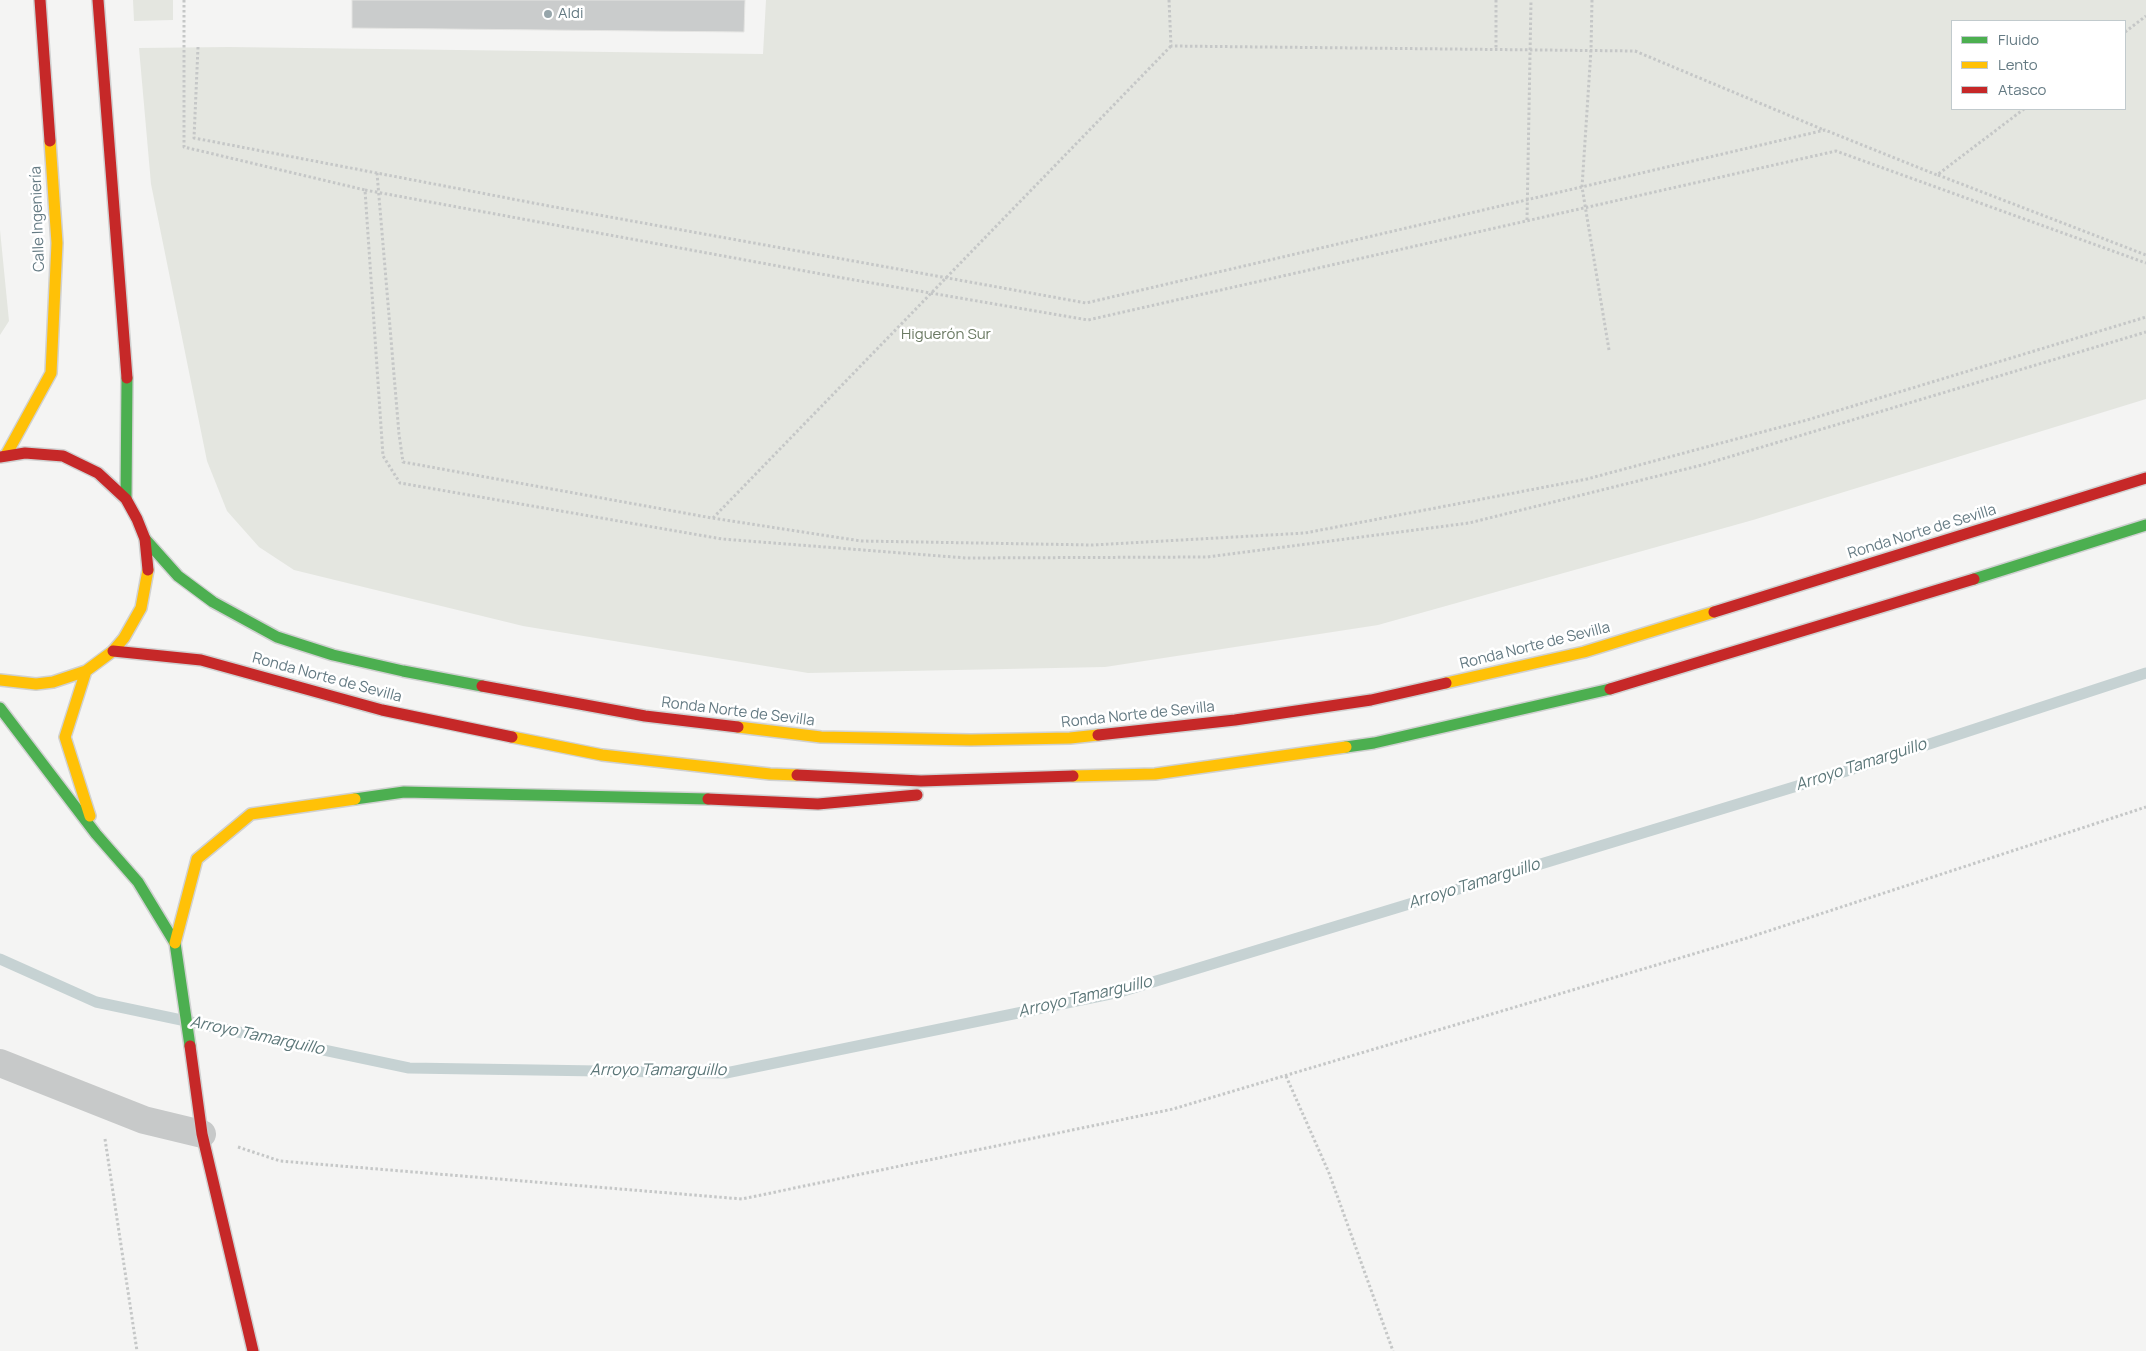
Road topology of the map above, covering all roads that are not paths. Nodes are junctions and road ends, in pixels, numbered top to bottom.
1 (40, 0) edge
2 (98, 0) edge
3 (3, 456) edge
4 (2146, 478) edge
5 (126, 499) junction
6 (2146, 525) edge
7 (144, 539) junction
8 (113, 651) junction
9 (86, 671) junction
10 (0, 680) edge
11 (0, 708) edge
12 (1156, 774) junction
13 (957, 792) dead end
14 (927, 794) dead end
15 (96, 834) junction
16 (175, 944) junction
17 (0, 1063) edge
18 (202, 1134) junction
19 (252, 1351) edge

1 - 3 main road, Calle Ingeniería
2 - 5 main road
3 - 5 main road, Ronda Norte de Sevilla
4 - 7 main road, Ronda Norte de Sevilla
5 - 7 main road, Ronda Norte de Sevilla
6 - 12 main road, Ronda Norte de Sevilla
7 - 8 main road, Ronda Norte de Sevilla
8 - 9 main road, Ronda Norte de Sevilla
8 - 12 main road, Ronda Norte de Sevilla
9 - 10 main road, Ronda Norte de Sevilla
9 - 15 main road
11 - 15 main road
12 - 13 main road
14 - 16 main road
15 - 16 main road
16 - 18 main road
17 - 18 street
18 - 19 main road

